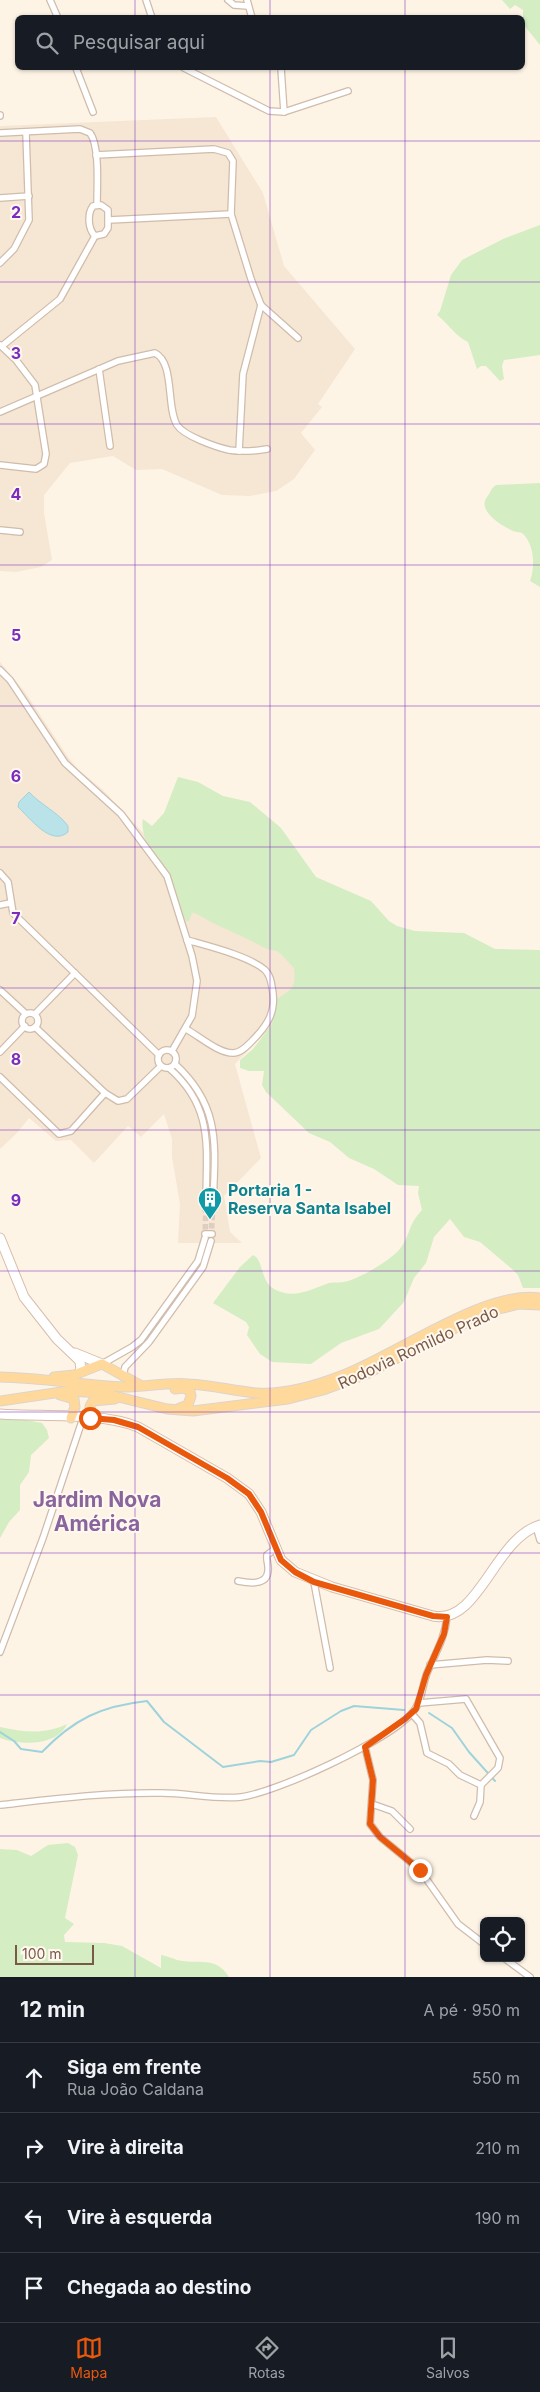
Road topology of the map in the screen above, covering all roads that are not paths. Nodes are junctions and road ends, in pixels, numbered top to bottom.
1 (50, 0) edge
2 (146, 0) edge
3 (228, 0) edge
4 (248, 3) edge
5 (57, 15) edge
6 (151, 15) edge
7 (77, 70) edge
8 (188, 70) edge
9 (281, 70) edge
10 (348, 91) dead end
11 (93, 112) dead end
12 (284, 112) junction
13 (0, 133) edge
14 (26, 133) junction
15 (96, 155) junction
16 (29, 196) junction
17 (0, 198) edge
18 (97, 205) junction
19 (232, 214) junction
20 (109, 220) junction
21 (95, 236) junction
22 (0, 263) edge
23 (261, 305) junction
24 (298, 338) dead end
25 (1, 345) edge
26 (99, 369) junction
27 (37, 396) junction
28 (0, 412) edge
29 (110, 446) dead end
30 (267, 449) dead end
31 (239, 451) junction
32 (0, 464) edge
33 (0, 530) edge
34 (20, 532) dead end
35 (0, 670) edge
36 (0, 873) edge
37 (10, 903) junction
38 (0, 905) edge
39 (187, 940) junction
40 (75, 973) junction
41 (0, 990) edge
42 (26, 1014) junction
43 (35, 1014) junction
44 (25, 1026) junction
45 (35, 1027) junction
46 (186, 1029) junction
47 (172, 1051) junction
48 (0, 1052) edge
49 (159, 1055) junction
50 (161, 1066) junction
51 (172, 1066) junction
52 (0, 1077) edge
53 (105, 1093) junction
54 (210, 1207) tunnel mouth
55 (0, 1238) edge
56 (540, 1298) edge
57 (540, 1305) edge
58 (70, 1352) junction
59 (102, 1364) junction
60 (0, 1372) edge
61 (81, 1372) junction
62 (30, 1376) junction
63 (123, 1377) junction
64 (0, 1378) edge
65 (140, 1385) junction
66 (46, 1393) junction
67 (0, 1399) edge
68 (161, 1407) junction
69 (0, 1414) edge
70 (71, 1418) junction
71 (87, 1418) junction
72 (538, 1525) edge
73 (540, 1540) edge
74 (276, 1549) junction
75 (238, 1581) dead end
76 (314, 1582) junction
77 (447, 1617) junction
78 (0, 1630) edge
79 (7, 1633) junction
80 (0, 1652) edge
81 (508, 1661) dead end
82 (430, 1665) junction
83 (330, 1668) dead end
84 (419, 1703) junction
85 (412, 1714) junction
86 (365, 1747) junction
87 (482, 1785) junction
88 (372, 1804) junction
89 (0, 1806) edge
90 (474, 1816) dead end
91 (410, 1829) dead end
92 (480, 1941) edge
93 (509, 1962) edge
94 (530, 1977) edge

1 - 5 street
2 - 6 street
3 - 4 street
7 - 11 street
8 - 12 street
9 - 12 street
10 - 12 street
13 - 14 street
14 - 15 street
14 - 16 street
15 - 18 street
15 - 19 street
16 - 17 street
16 - 22 street
18 - 20 street
18 - 21 street
19 - 20 street
19 - 23 street
20 - 21 street
21 - 25 street
23 - 24 street
23 - 31 street
25 - 27 street
26 - 27 street
26 - 29 street
26 - 31 street
27 - 28 street
27 - 32 street
30 - 31 street
33 - 34 street
35 - 39 street
36 - 37 street
37 - 38 street
37 - 40 street
39 - 46 street
39 - 46 street
40 - 43 street
40 - 49 street
41 - 42 street
42 - 43 street
42 - 44 street
43 - 45 street
44 - 45 street
44 - 48 street
45 - 53 street
46 - 47 street
47 - 49 street
47 - 51 street
49 - 50 street
50 - 51 street
50 - 53 street
51 - 54 street
52 - 53 street
55 - 58 street
56 - 65 main road, Rodovia Romildo Prado
57 - 68 main road, Rodovia Romildo Prado
58 - 59 street
58 - 61 street
59 - 61 main road
59 - 63 main road
59 - 63 street
60 - 62 main road
61 - 62 main road
62 - 64 main road
62 - 65 main road, Rodovia Romildo Prado
63 - 65 main road
65 - 68 main road
66 - 67 main road, Rodovia Romildo Prado
66 - 68 main road, Rodovia Romildo Prado
66 - 70 main road
68 - 71 main road
69 - 70 street
70 - 71 street
71 - 74 street
71 - 79 street
72 - 73 street
72 - 77 street
74 - 75 street
74 - 76 street
76 - 77 street
76 - 83 street
77 - 82 street
78 - 79 street
79 - 80 street
81 - 82 street
82 - 84 street
84 - 85 street
84 - 87 street
85 - 86 street
85 - 87 street
86 - 88 street
86 - 89 street
87 - 90 street
88 - 91 street
88 - 92 street
93 - 94 street

